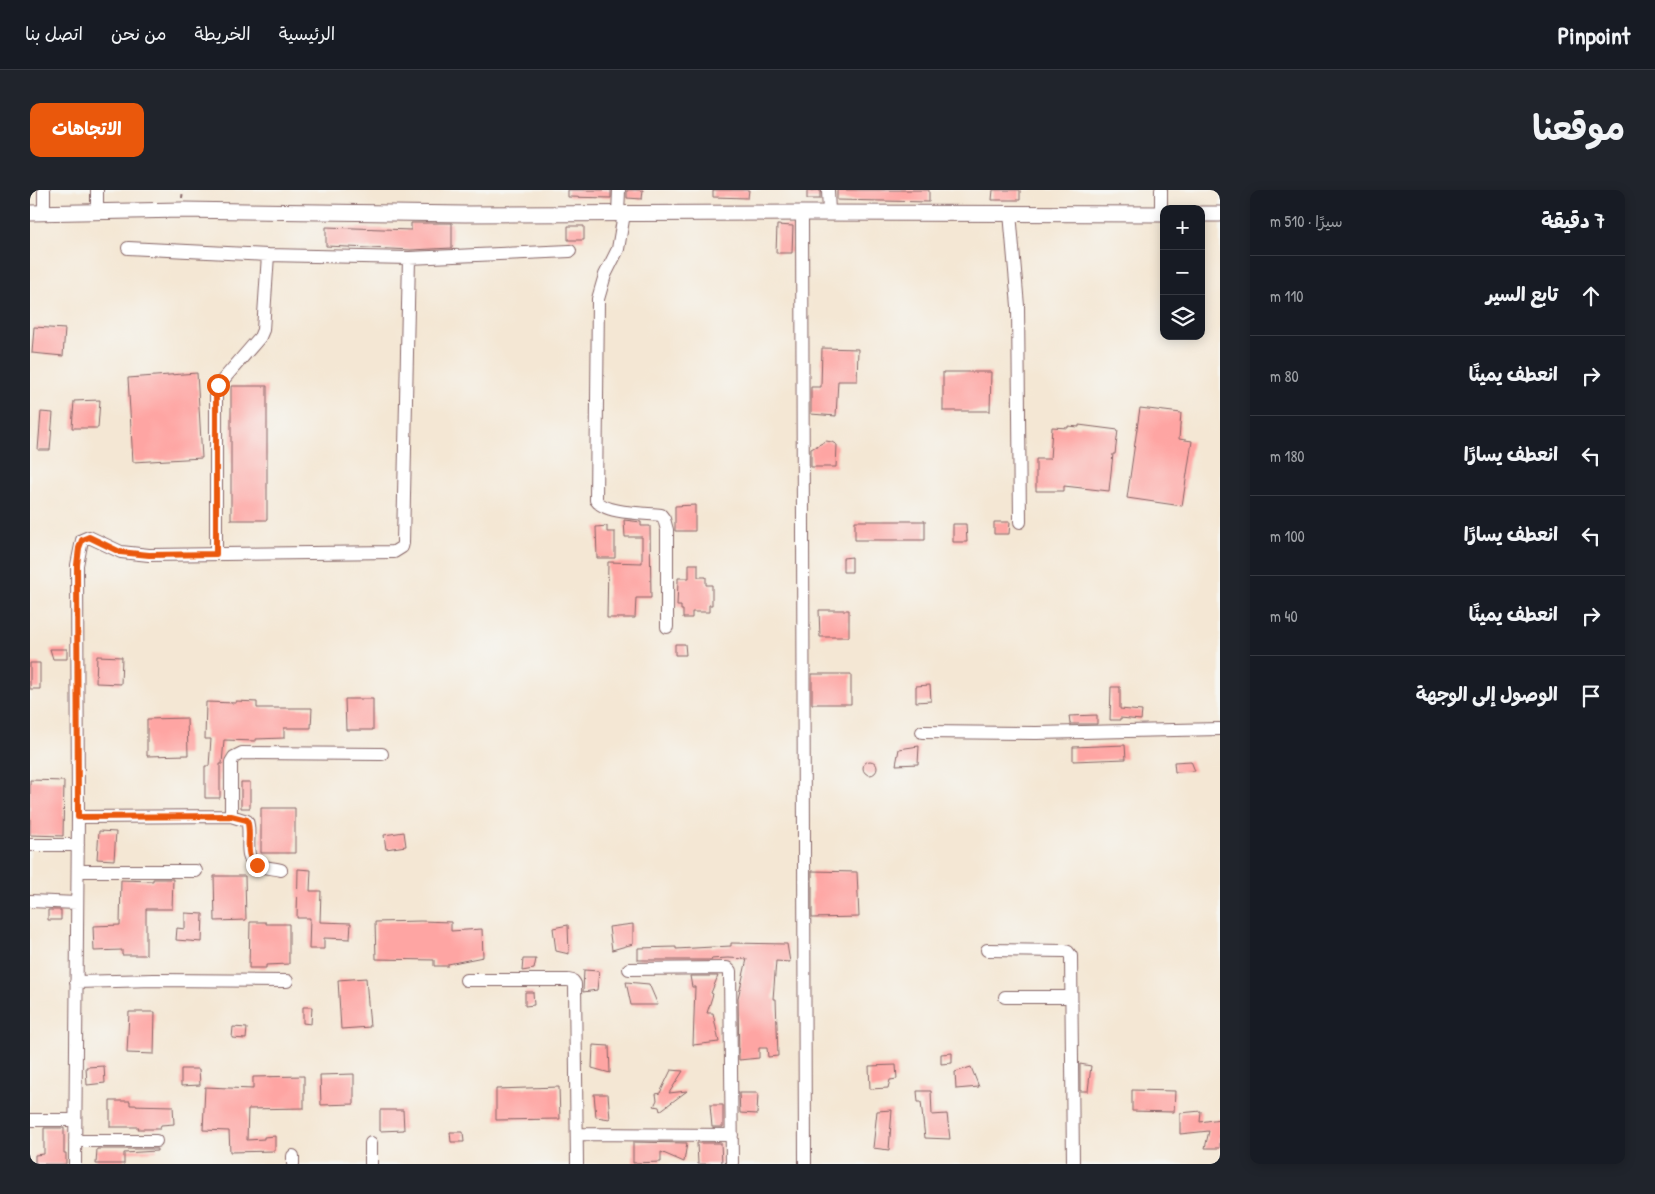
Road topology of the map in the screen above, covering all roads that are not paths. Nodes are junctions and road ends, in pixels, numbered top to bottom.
1 (44, 190) edge
2 (97, 190) edge
3 (619, 190) edge
4 (828, 190) edge
5 (1161, 190) edge
6 (1162, 205) edge
7 (97, 212) junction
8 (37, 213) edge
9 (802, 213) junction
10 (828, 213) junction
11 (1010, 213) junction
12 (621, 214) junction
13 (1160, 214) edge
14 (1205, 214) edge
15 (1220, 214) edge
16 (128, 248) dead end
17 (570, 251) dead end
18 (268, 255) junction
19 (409, 258) junction
20 (1020, 522) dead end
21 (216, 554) junction
22 (667, 627) dead end
23 (1220, 729) edge
24 (922, 732) dead end
25 (382, 754) dead end
26 (231, 816) junction
27 (78, 817) junction
28 (30, 844) edge
29 (78, 845) junction
30 (282, 870) dead end
31 (78, 871) junction
32 (196, 871) dead end
33 (30, 901) edge
34 (77, 903) junction
35 (987, 950) dead end
36 (629, 969) dead end
37 (466, 980) dead end
38 (287, 981) dead end
39 (76, 982) junction
40 (1004, 997) dead end
41 (1071, 997) junction
42 (30, 1120) edge
43 (75, 1120) junction
44 (577, 1134) junction
45 (732, 1135) junction
46 (75, 1141) junction
47 (156, 1141) dead end
48 (371, 1143) dead end
49 (75, 1164) edge
50 (372, 1164) edge
51 (577, 1164) edge
52 (732, 1164) edge
53 (805, 1164) edge
54 (1073, 1164) edge

1 - 8 street
2 - 7 street
3 - 12 street
4 - 10 street
5 - 6 street
7 - 8 main road
7 - 12 main road
9 - 10 main road
9 - 12 main road
9 - 53 street
10 - 11 main road
11 - 13 main road
11 - 20 street
12 - 22 street
14 - 15 main road
16 - 18 street
17 - 19 street
18 - 19 street
18 - 21 street
19 - 21 street
21 - 27 street
23 - 24 street
25 - 26 street
26 - 27 street
26 - 30 street
27 - 29 street
28 - 29 street
29 - 31 street
31 - 32 street
31 - 34 street
33 - 34 street
34 - 39 street
35 - 41 street
36 - 45 street
37 - 44 street
38 - 39 street
39 - 43 street
40 - 41 street
41 - 54 street
42 - 43 street
43 - 46 street
44 - 45 street
44 - 51 street
45 - 52 street
46 - 47 street
46 - 49 street
48 - 50 street

